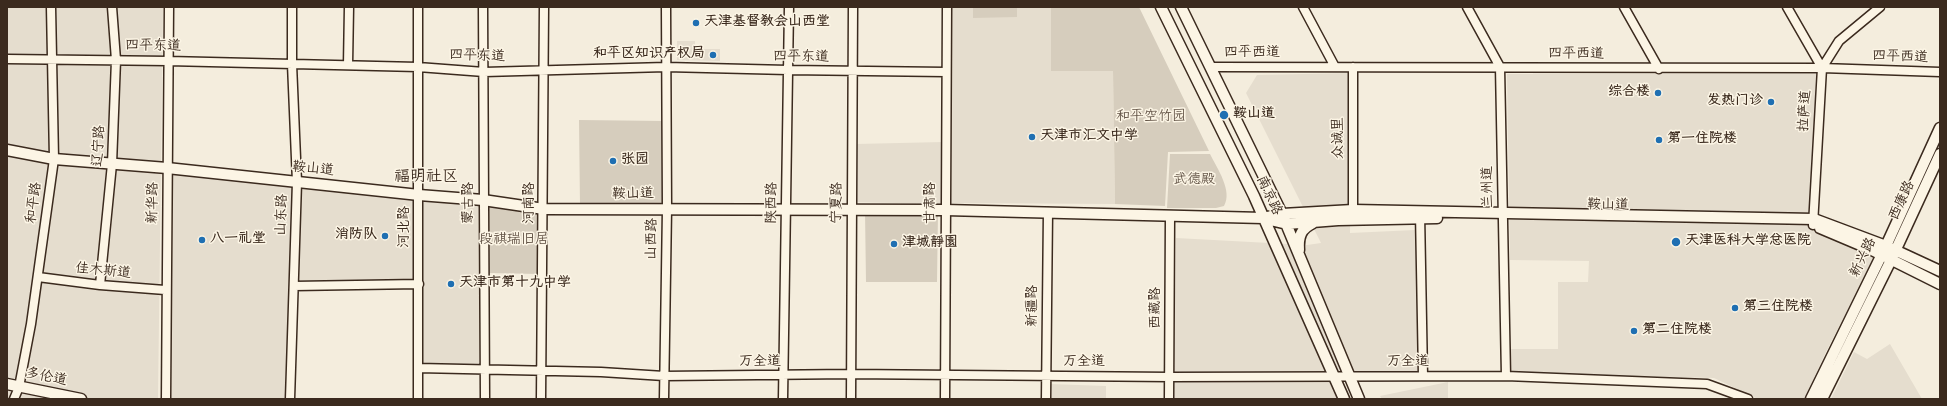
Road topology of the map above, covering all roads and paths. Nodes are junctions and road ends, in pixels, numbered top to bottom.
1 (51, 7) edge
2 (112, 7) edge
3 (169, 7) edge
4 (292, 7) edge
5 (349, 7) edge
6 (418, 7) edge
7 (483, 7) edge
8 (544, 7) edge
9 (666, 7) edge
10 (789, 7) edge
11 (853, 7) edge
12 (947, 7) edge
13 (1161, 7) edge
14 (1181, 7) edge
15 (1303, 7) edge
16 (1467, 7) edge
17 (1624, 7) edge
18 (1787, 7) edge
19 (1880, 7) edge
20 (7, 59) edge
21 (52, 59) junction
22 (116, 60) junction
23 (168, 60) junction
24 (292, 64) junction
25 (348, 65) junction
26 (418, 67) junction
27 (666, 67) junction
28 (1212, 67) junction
29 (1335, 67) junction
30 (1353, 67) junction
31 (1500, 67) junction
32 (1822, 68) junction
33 (1659, 69) junction
34 (788, 70) junction
35 (544, 71) junction
36 (853, 71) junction
37 (484, 72) junction
38 (946, 72) junction
39 (1940, 72) edge
40 (1940, 128) edge
41 (7, 150) edge
42 (1940, 154) edge
43 (54, 159) junction
44 (112, 164) junction
45 (168, 168) junction
46 (297, 182) junction
47 (1268, 185) junction
48 (419, 195) junction
49 (1254, 196) junction
50 (483, 200) junction
51 (544, 209) junction
52 (667, 209) junction
53 (850, 209) junction
54 (786, 210) junction
55 (945, 210) junction
56 (1353, 210) junction
57 (1048, 212) junction
58 (1304, 212) junction
59 (1420, 215) junction
60 (1503, 215) junction
61 (1170, 217) junction
62 (1264, 218) junction
63 (1283, 218) junction
64 (1318, 221) junction
65 (1813, 222) junction
66 (1884, 250) junction
67 (1896, 250) junction
68 (1301, 257) junction
69 (1891, 260) junction
70 (1940, 270) edge
71 (38, 277) junction
72 (419, 284) junction
73 (1940, 284) edge
74 (100, 285) junction
75 (294, 286) junction
76 (165, 290) junction
77 (418, 368) junction
78 (484, 371) junction
79 (542, 371) junction
80 (850, 374) junction
81 (664, 376) junction
82 (783, 376) junction
83 (945, 376) junction
84 (1047, 376) junction
85 (1334, 376) junction
86 (1350, 376) junction
87 (1423, 376) junction
88 (1506, 376) junction
89 (1170, 377) junction
90 (7, 384) edge
91 (19, 387) junction
92 (14, 399) edge
93 (81, 399) edge
94 (166, 399) edge
95 (290, 399) edge
96 (418, 399) edge
97 (485, 399) edge
98 (541, 399) edge
99 (664, 399) edge
100 (783, 399) edge
101 (851, 399) edge
102 (945, 399) edge
103 (1046, 399) edge
104 (1169, 399) edge
105 (1344, 399) edge
106 (1359, 399) edge
107 (1748, 399) edge
108 (1811, 399) edge
109 (1822, 399) edge

1 - 21 street, 和平路
2 - 22 street, 辽宁路
3 - 23 street, 新华路
4 - 24 street, 山东路
5 - 25 street
6 - 26 street, 河北路
7 - 37 street, 蒙古路
8 - 35 street, 河南路
9 - 27 street, 山西路
10 - 34 street, 陕西路
11 - 36 street, 宁夏路
12 - 38 street, 甘肃路
13 - 49 main road, 南京路
14 - 28 main road, 南京路
15 - 29 street
16 - 31 street, 兰州道
17 - 33 street
18 - 32 street
19 - 32 street
20 - 21 street, 四平东道
21 - 22 street, 四平东道
21 - 43 street, 和平路
22 - 23 street, 四平东道
22 - 44 street, 辽宁路
23 - 24 street, 四平东道
23 - 45 street, 新华路
24 - 25 street, 四平东道
24 - 46 street, 山东路
25 - 26 street, 四平东道
26 - 37 street, 四平东道
26 - 48 street, 河北路
27 - 34 street, 四平东道
27 - 35 street, 四平东道
27 - 52 street, 山西路
28 - 29 street, 四平西道
28 - 47 main road, 南京路
29 - 30 street, 四平西道
30 - 31 street, 四平西道
30 - 56 street, 众诚里
31 - 33 street, 四平西道
31 - 60 street, 兰州道
32 - 33 street, 四平西道
32 - 39 street, 四平西道
32 - 65 street, 拉萨道
34 - 36 street, 四平东道
34 - 54 street, 陕西路
35 - 37 street, 四平东道
35 - 51 street, 河南路
36 - 38 street, 四平东道
36 - 53 street, 宁夏路
37 - 50 street, 蒙古路
38 - 55 street, 甘肃路
40 - 66 main road, 新兴路
41 - 43 main road, 鞍山道
42 - 67 main road, 西康路
43 - 44 main road, 鞍山道
43 - 71 street, 和平路
44 - 45 main road, 鞍山道
44 - 74 street, 辽宁路
45 - 46 main road, 鞍山道
45 - 76 street, 新华路
46 - 48 main road, 鞍山道
46 - 75 street, 山东路
47 - 58 main road
47 - 63 main road, 南京路
48 - 50 main road, 鞍山道
48 - 72 street, 河北路
49 - 62 main road, 南京路
49 - 63 main road
50 - 51 main road, 鞍山道
50 - 78 street, 蒙古路
51 - 52 main road, 鞍山道
51 - 79 street, 河南路
52 - 54 main road, 鞍山道
52 - 81 street, 山西路
53 - 54 main road, 鞍山道
53 - 55 main road, 鞍山道
53 - 80 street, 宁夏路
54 - 82 street, 陕西路
55 - 57 main road, 鞍山道
55 - 83 street, 甘肃路
56 - 58 main road, 鞍山道
56 - 59 main road, 鞍山道
57 - 61 main road, 鞍山道
57 - 84 street, 新疆路
58 - 63 main road, 鞍山道
59 - 60 main road, 鞍山道
59 - 64 main road, 鞍山道
59 - 87 street
60 - 65 main road, 鞍山道
60 - 88 street, 兰州道
61 - 62 main road, 鞍山道
61 - 89 street, 西藏路
62 - 63 main road, 鞍山道
62 - 85 main road, 南京路
63 - 64 main road, 鞍山道
63 - 68 main road, 南京路
64 - 68 main road
65 - 66 main road, 鞍山道
66 - 67 main road, 鞍山道
66 - 69 main road, 鞍山道
66 - 108 main road, 新兴路
67 - 69 main road, 西康路
67 - 70 main road, 鞍山道
68 - 86 main road, 南京路
69 - 73 main road, 鞍山道
69 - 109 main road, 西康路
71 - 74 street, 佳木斯道
71 - 91 street, 和平路
72 - 75 street
72 - 77 street, 河北路
74 - 76 street, 佳木斯道
75 - 95 street, 山东路
76 - 94 street, 新华路
77 - 78 street, 万全道
77 - 96 street, 河北路
78 - 79 street, 万全道
78 - 97 street, 蒙古路
79 - 81 street, 万全道
79 - 98 street, 河南路
80 - 82 street, 万全道
80 - 83 street, 万全道
80 - 101 street, 宁夏路
81 - 82 street, 万全道
81 - 99 street, 山西路
82 - 100 street, 陕西路
83 - 84 street, 万全道
83 - 102 street, 甘肃路
84 - 89 street, 万全道
84 - 103 street, 新疆路
85 - 86 street, 万全道
85 - 89 street, 万全道
85 - 105 main road, 南京路
86 - 87 street, 万全道
86 - 106 main road, 南京路
87 - 88 street, 万全道
88 - 107 street, 万全道
89 - 104 street, 西藏路
90 - 91 main road, 多伦道
91 - 92 street, 和平路
91 - 93 main road, 多伦道

